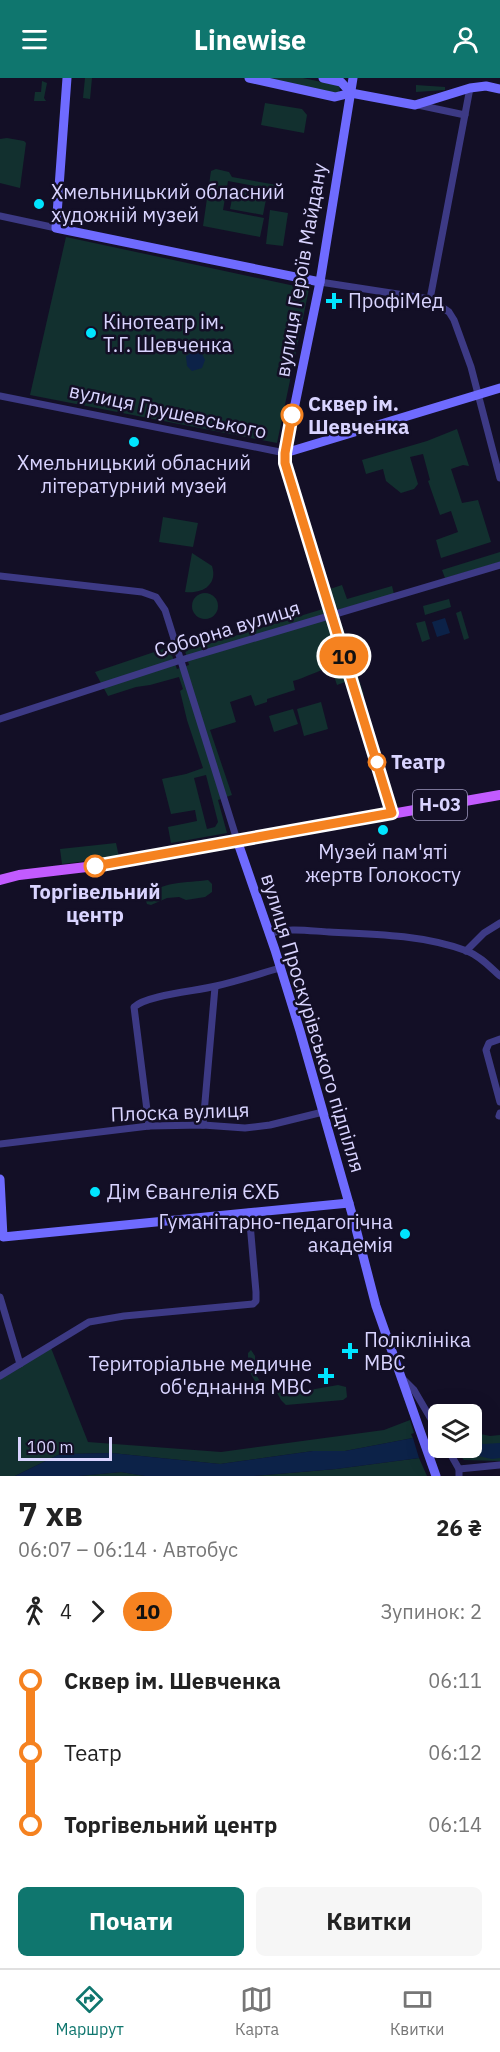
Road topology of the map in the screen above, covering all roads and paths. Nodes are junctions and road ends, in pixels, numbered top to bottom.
1 (67, 78) edge
2 (249, 78) edge
3 (323, 78) edge
4 (353, 78) edge
5 (470, 87) junction
6 (500, 89) edge
7 (351, 93) junction
8 (415, 105) junction
9 (465, 115) junction
10 (0, 216) edge
11 (56, 228) junction
12 (320, 282) junction
13 (430, 298) junction
14 (500, 388) edge
15 (478, 394) junction
16 (0, 396) edge
17 (285, 453) junction
18 (500, 478) edge
19 (500, 565) edge
20 (0, 576) edge
21 (331, 615) junction
22 (181, 660) junction
23 (0, 719) edge
24 (500, 795) edge
25 (392, 813) junction
26 (237, 840) junction
27 (0, 878) edge
28 (500, 923) edge
29 (269, 934) junction
30 (466, 951) junction
31 (280, 968) junction
32 (500, 976) edge
33 (215, 987) junction
34 (500, 1039) edge
35 (500, 1102) edge
36 (323, 1112) junction
37 (203, 1125) junction
38 (149, 1126) junction
39 (0, 1144) edge
40 (0, 1179) edge
41 (349, 1203) junction
42 (249, 1212) junction
43 (2, 1237) edge
44 (0, 1297) edge
45 (20, 1364) junction
46 (0, 1376) edge
47 (401, 1377) junction
48 (428, 1414) edge
49 (452, 1458) edge
50 (500, 1465) edge
51 (459, 1472) edge
52 (436, 1476) edge

1 - 11 street
2 - 7 street
3 - 7 street
4 - 7 street, вулиця Героїв Майдану
5 - 6 street
5 - 8 street
5 - 9 street
7 - 8 street
7 - 12 street, вулиця Героїв Майдану
8 - 9 street
9 - 13 street
10 - 11 street
11 - 12 street
12 - 13 street
12 - 17 street, вулиця Героїв Майдану
13 - 15 street
14 - 15 street, вулиця Грушевського
15 - 17 street, вулиця Грушевського
15 - 18 street
16 - 17 street, вулиця Грушевського
17 - 21 street, вулиця Героїв Майдану
19 - 21 street, Соборна вулиця
20 - 22 street, вулиця Проскурівського підпілля
21 - 22 street, Соборна вулиця
21 - 25 street, вулиця Героїв Майдану
22 - 23 street, Соборна вулиця
22 - 26 street, вулиця Проскурівського підпілля
24 - 25 main road, Н-03
25 - 26 main road, Н-03
26 - 27 main road, Н-03
26 - 29 street, вулиця Проскурівського підпілля
28 - 30 street
29 - 30 street
29 - 31 street, вулиця Проскурівського підпілля
30 - 32 street
31 - 33 street
31 - 36 street, вулиця Проскурівського підпілля
33 - 37 street
33 - 38 street
34 - 35 street
36 - 37 street, Плоска вулиця
36 - 41 street, вулиця Проскурівського підпілля
37 - 38 street, Плоска вулиця
38 - 39 street, Плоска вулиця
40 - 43 street
41 - 42 street
41 - 47 street, вулиця Проскурівського підпілля
42 - 43 street
42 - 45 street
44 - 45 street
45 - 46 street
47 - 48 street
47 - 52 street, вулиця Проскурівського підпілля
49 - 51 street
50 - 51 street

